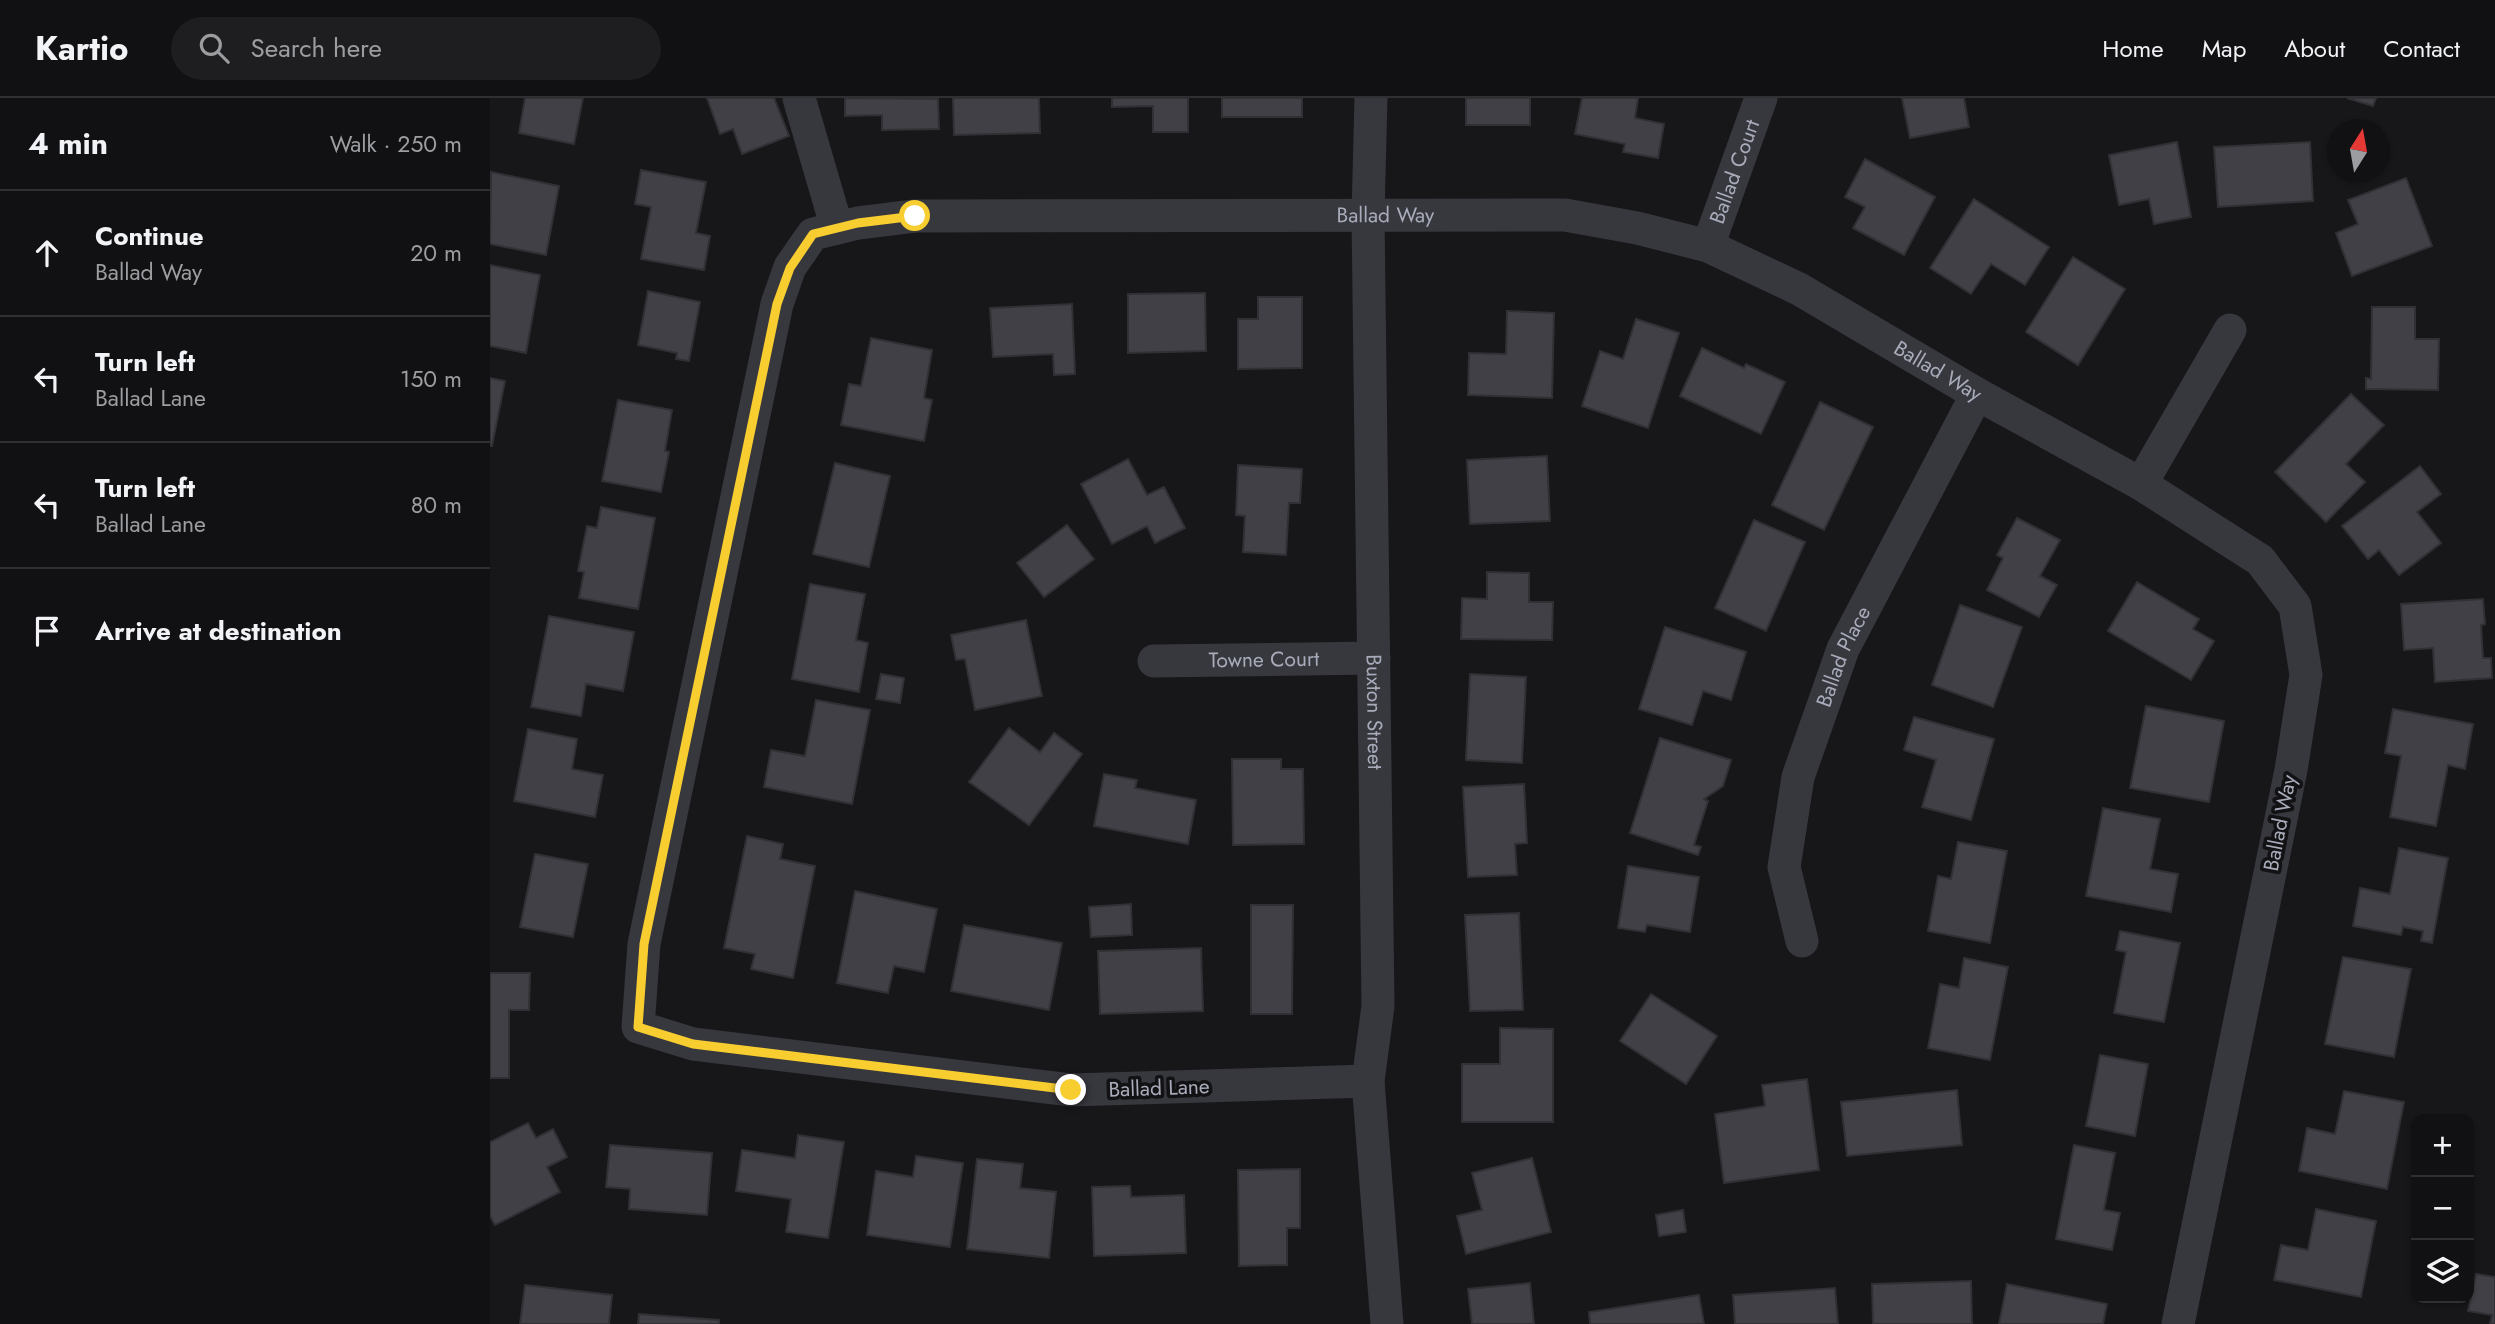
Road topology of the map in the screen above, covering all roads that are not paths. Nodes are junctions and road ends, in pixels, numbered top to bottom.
1 (799, 98) edge
2 (1371, 98) edge
3 (1761, 98) edge
4 (1368, 215) junction
5 (825, 231) junction
6 (1708, 246) junction
7 (2230, 330) dead end
8 (1977, 394) junction
9 (2141, 484) junction
10 (1374, 658) junction
11 (1154, 661) dead end
12 (1802, 940) dead end
13 (1368, 1081) junction
14 (1387, 1324) edge
15 (2178, 1324) edge

1 - 5 street
2 - 4 street, Buxton Street
3 - 6 street, Ballad Court
4 - 5 street, Ballad Way
4 - 6 street, Ballad Way
4 - 10 street, Buxton Street
5 - 13 street, Ballad Lane
6 - 8 street, Ballad Way
7 - 9 street
8 - 9 street, Ballad Way
8 - 12 street, Ballad Place
9 - 15 street, Ballad Way
10 - 11 street, Towne Court
10 - 13 street, Buxton Street
13 - 14 street, Buxton Street

